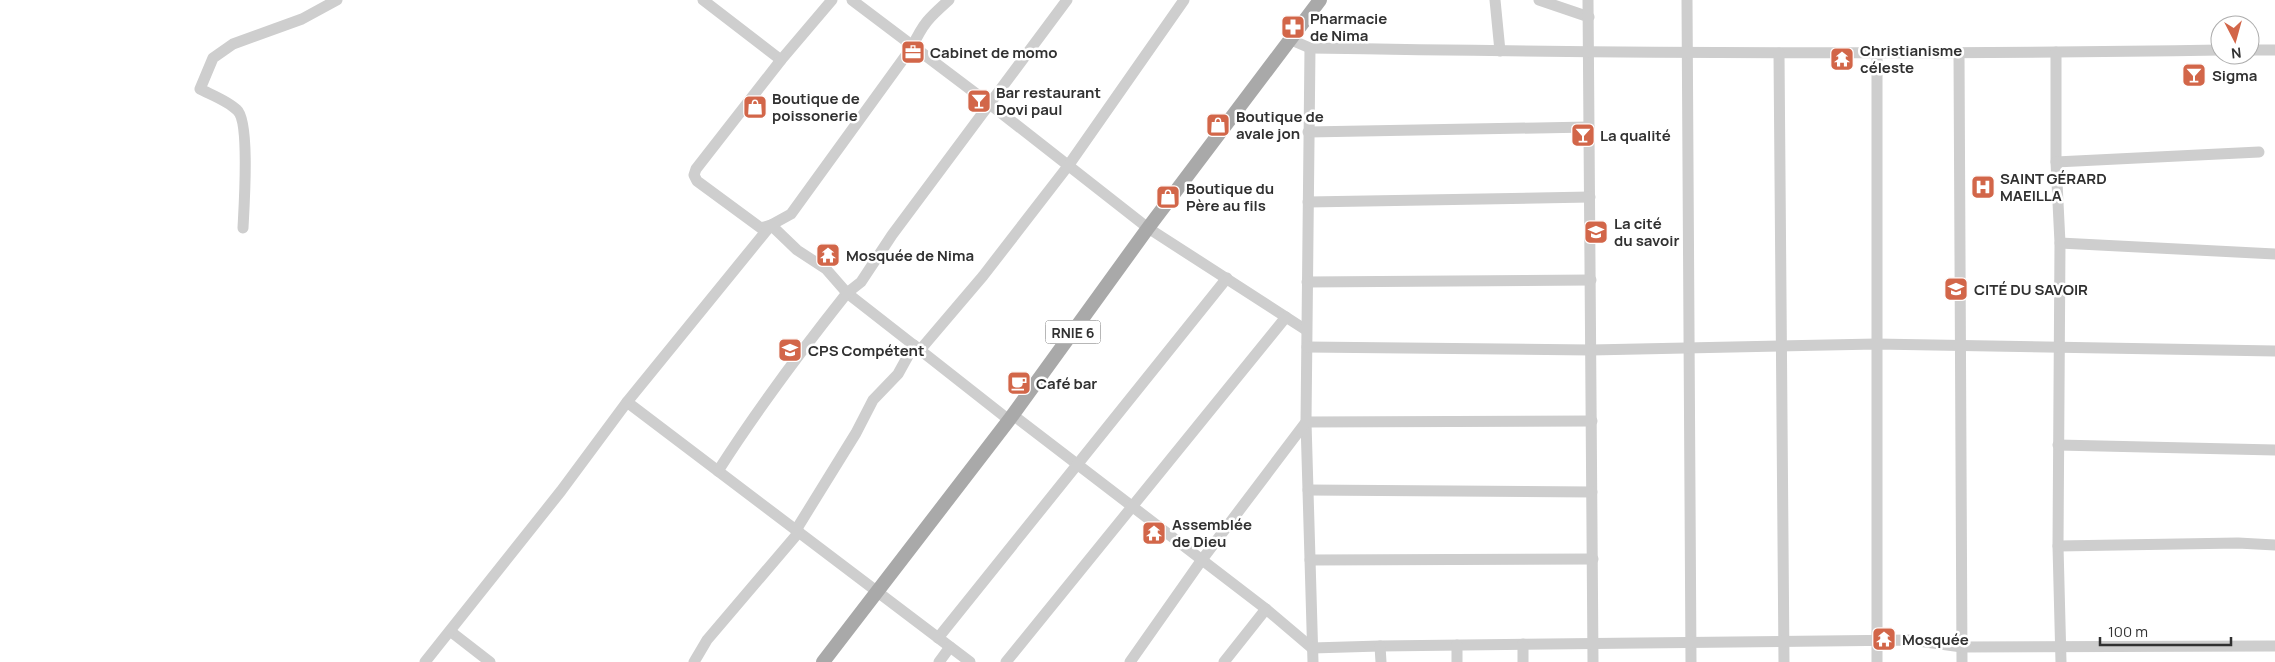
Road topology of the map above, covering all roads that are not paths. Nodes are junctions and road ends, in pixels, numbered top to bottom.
1 (337, 0) edge
2 (703, 0) edge
3 (832, 0) edge
4 (852, 0) edge
5 (949, 0) edge
6 (1067, 0) edge
7 (1184, 0) edge
8 (1320, 0) edge
9 (1496, 0) edge
10 (1539, 0) edge
11 (1588, 0) edge
12 (1687, 0) edge
13 (1589, 17) junction
14 (1289, 39) junction
15 (912, 47) junction
16 (1310, 48) junction
17 (2210, 50) edge
18 (2260, 50) edge
19 (2275, 50) edge
20 (1500, 51) junction
21 (1589, 52) junction
22 (1688, 52) junction
23 (1877, 52) junction
24 (2056, 52) junction
25 (1779, 53) junction
26 (1959, 53) junction
27 (781, 60) junction
28 (991, 105) junction
29 (1589, 127) junction
30 (1308, 132) junction
31 (2259, 152) dead end
32 (2056, 162) junction
33 (1068, 166) junction
34 (1590, 197) junction
35 (1308, 202) junction
36 (771, 225) junction
37 (244, 228) dead end
38 (1148, 228) junction
39 (2060, 243) junction
40 (2275, 254) edge
41 (1227, 278) junction
42 (1590, 280) junction
43 (861, 282) junction
44 (1307, 282) junction
45 (847, 293) junction
46 (860, 303) junction
47 (1286, 317) junction
48 (1306, 330) junction
49 (1876, 344) junction
50 (1782, 345) junction
51 (1961, 345) junction
52 (917, 347) junction
53 (1307, 347) junction
54 (2058, 347) junction
55 (1689, 348) junction
56 (1591, 350) junction
57 (2275, 351) edge
58 (628, 402) junction
59 (1011, 417) junction
60 (1592, 421) junction
61 (1306, 422) junction
62 (2058, 445) junction
63 (2275, 450) edge
64 (1078, 464) junction
65 (718, 471) junction
66 (1308, 490) junction
67 (1592, 492) junction
68 (1132, 506) junction
69 (797, 531) junction
70 (2275, 545) edge
71 (2058, 546) junction
72 (1593, 559) junction
73 (1310, 560) junction
74 (1202, 561) junction
75 (878, 591) junction
76 (1266, 609) junction
77 (450, 631) junction
78 (938, 638) junction
79 (1877, 641) junction
80 (1691, 642) junction
81 (1784, 642) junction
82 (1523, 644) junction
83 (1593, 644) junction
84 (1457, 645) junction
85 (1380, 646) junction
86 (2061, 646) junction
87 (2275, 646) edge
88 (950, 647) junction
89 (1962, 647) junction
90 (1312, 648) junction
91 (425, 662) edge
92 (490, 662) edge
93 (694, 662) edge
94 (823, 662) edge
95 (939, 662) edge
96 (970, 662) edge
97 (1006, 662) edge
98 (1130, 662) edge
99 (1224, 662) edge
100 (1313, 662) edge
101 (1381, 662) edge
102 (1457, 662) edge
103 (1523, 662) edge
104 (1593, 662) edge
105 (1691, 662) edge
106 (1784, 662) edge
107 (1877, 662) edge
108 (1962, 662) edge
109 (2061, 662) edge

1 - 37 street
2 - 27 street
3 - 27 street
4 - 15 street
5 - 15 street
6 - 28 street
7 - 33 street
8 - 14 main road, RNIE 6
9 - 20 street
10 - 13 street
11 - 13 street
12 - 22 street
13 - 21 street
14 - 16 street
14 - 38 main road, RNIE 6
15 - 28 street
15 - 36 street
16 - 20 street
16 - 30 street
17 - 24 street
18 - 19 street
20 - 21 street
21 - 22 street
21 - 29 street
22 - 25 street
22 - 55 street
23 - 25 street
23 - 26 street
23 - 49 street
24 - 26 street
24 - 32 street
25 - 50 street
26 - 51 street
27 - 36 street
28 - 33 street
28 - 43 street
29 - 30 street
29 - 34 street
30 - 35 street
31 - 32 street
32 - 39 street
33 - 38 street
33 - 52 street
34 - 35 street
34 - 42 street
35 - 44 street
36 - 45 street
36 - 58 street
38 - 41 street
38 - 59 main road, RNIE 6
39 - 40 street
39 - 54 street
41 - 47 street
41 - 64 street
42 - 44 street
42 - 56 street
43 - 45 street
43 - 46 street
44 - 48 street
45 - 46 street
45 - 65 street
46 - 52 street
47 - 48 street
47 - 68 street
48 - 53 street
49 - 50 street
49 - 51 street
49 - 79 street
50 - 55 street
50 - 81 street
51 - 54 street
51 - 89 street
52 - 59 street
52 - 69 street
53 - 56 street
53 - 61 street
54 - 57 street
54 - 62 street
55 - 56 street
55 - 80 street
56 - 60 street
58 - 65 street
58 - 77 street
59 - 64 street
59 - 75 main road, RNIE 6
60 - 61 street
60 - 67 street
61 - 66 street
61 - 74 street
62 - 63 street
62 - 71 street
64 - 68 street
64 - 78 street
65 - 69 street
66 - 67 street
66 - 73 street
67 - 72 street
68 - 74 street
68 - 97 street
69 - 75 street
69 - 93 street
70 - 71 street
71 - 86 street
72 - 73 street
72 - 83 street
73 - 90 street
74 - 76 street
74 - 98 street
75 - 78 street
75 - 94 main road, RNIE 6
76 - 90 street
76 - 99 street
77 - 91 street
77 - 92 street
78 - 88 street
79 - 81 street
79 - 89 street
79 - 107 street
80 - 81 street
80 - 83 street
80 - 105 street
81 - 106 street
82 - 83 street
82 - 84 street
82 - 103 street
83 - 104 street
84 - 85 street
84 - 102 street
85 - 90 street
85 - 101 street
86 - 87 street
86 - 89 street
86 - 109 street
88 - 95 street
88 - 96 street
89 - 108 street
90 - 100 street

